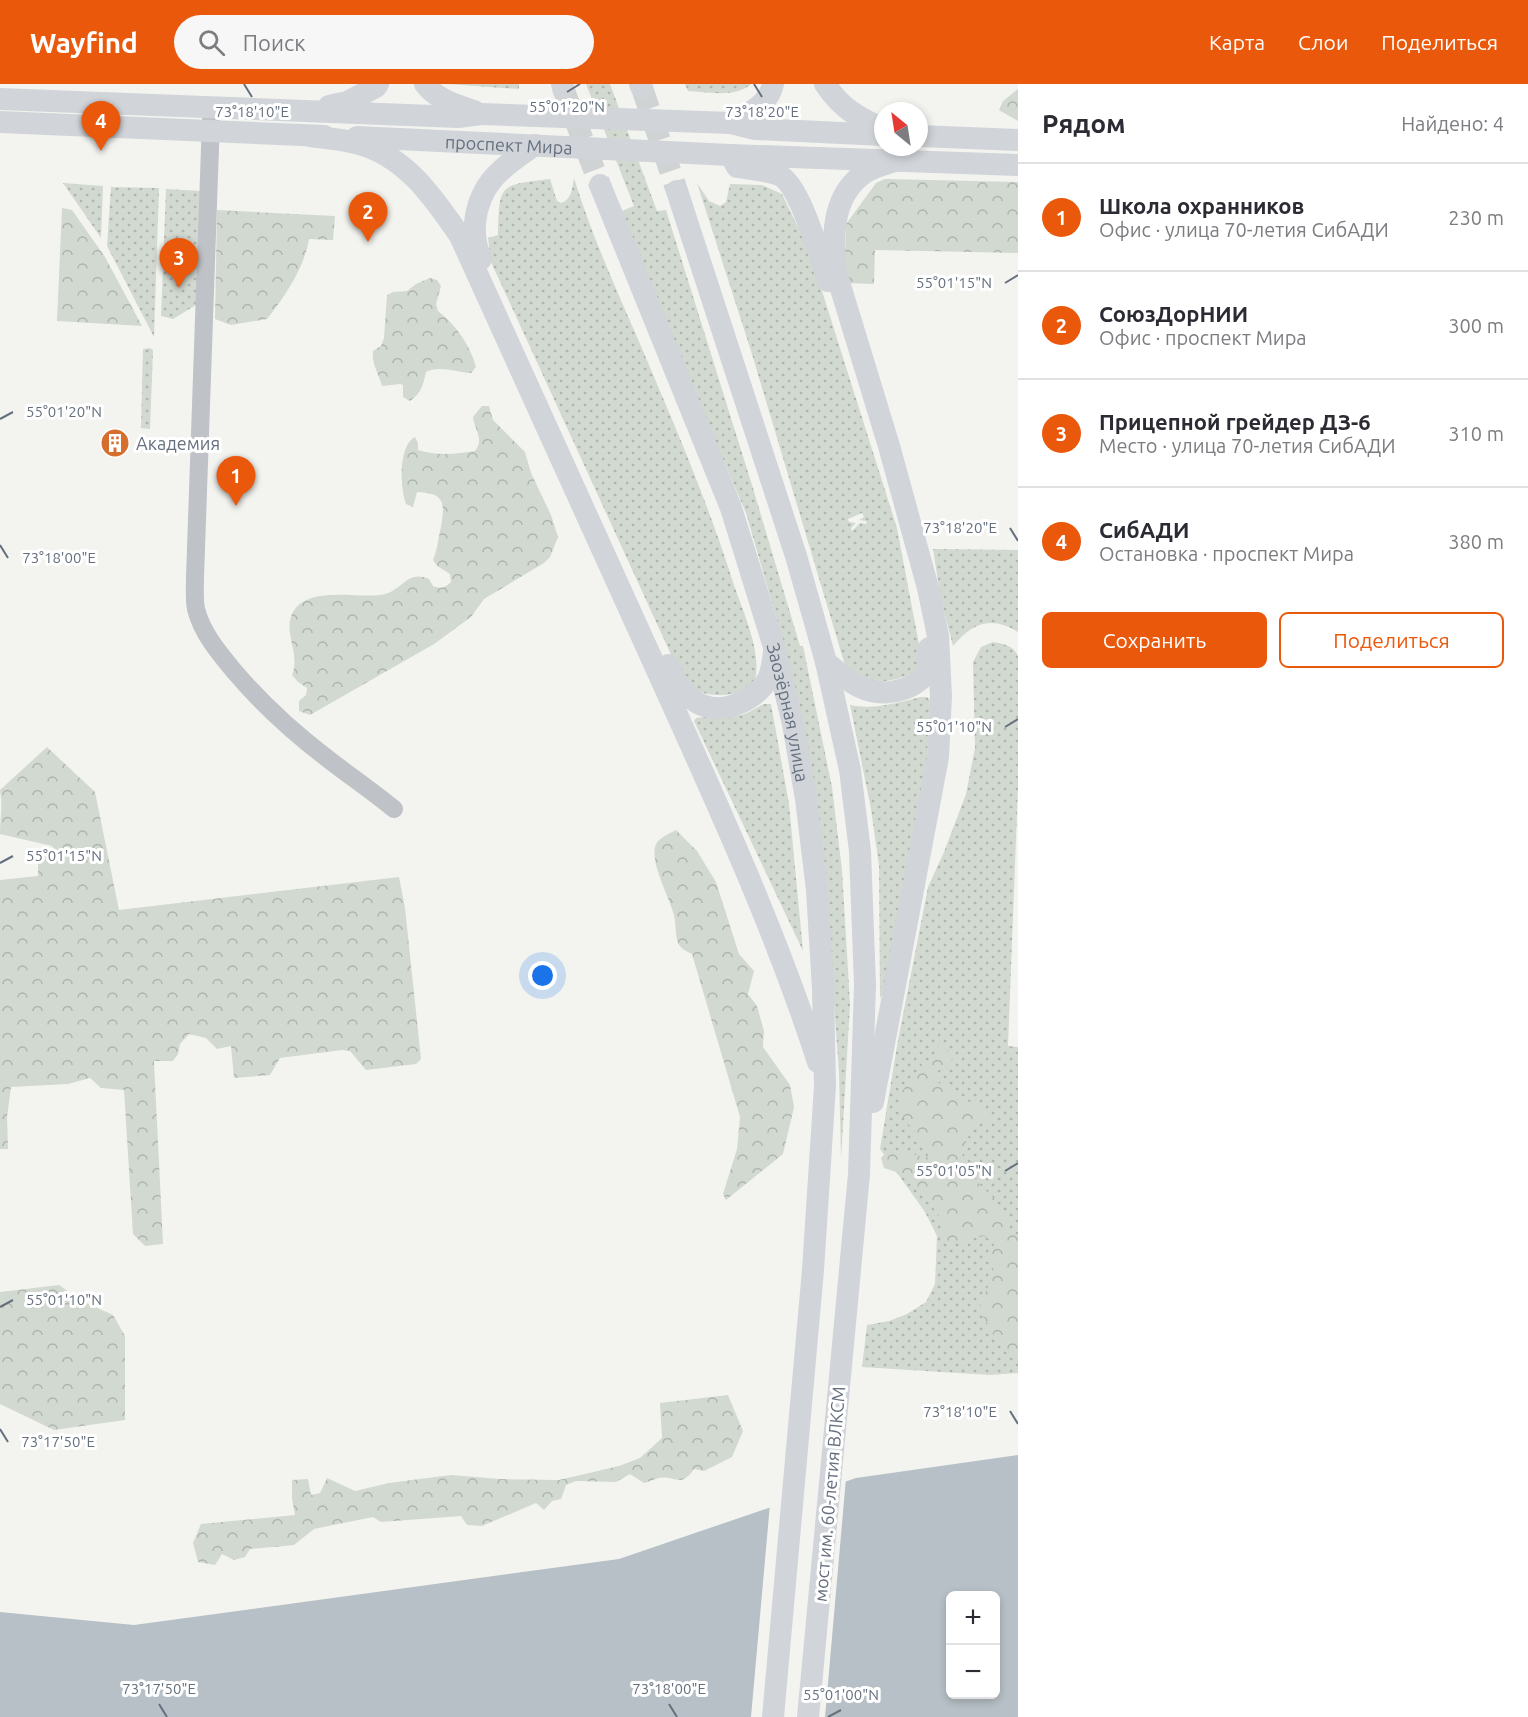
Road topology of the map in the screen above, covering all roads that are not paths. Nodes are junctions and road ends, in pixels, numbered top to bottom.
1 (378, 84) edge
2 (425, 84) edge
3 (773, 84) edge
4 (825, 84) edge
5 (0, 99) edge
6 (212, 109) junction
7 (308, 110) junction
8 (481, 114) junction
9 (0, 122) edge
10 (731, 123) junction
11 (874, 124) edge
12 (210, 131) junction
13 (310, 135) junction
14 (874, 135) edge
15 (928, 136) edge
16 (1018, 140) edge
17 (535, 145) junction
18 (730, 155) junction
19 (897, 160) junction
20 (1018, 165) edge
21 (600, 185) tunnel mouth
22 (677, 191) tunnel mouth
23 (775, 650) junction
24 (826, 662) junction
25 (394, 809) dead end
26 (825, 1086) junction
27 (859, 1174) junction
28 (813, 1270) joint
29 (773, 1717) edge
30 (808, 1717) edge

1 - 7 main road
2 - 8 main road
3 - 10 main road
4 - 11 main road
5 - 6 main road, проспект Мира
6 - 7 main road, проспект Мира
6 - 12 street
7 - 8 main road, проспект Мира
8 - 10 main road, проспект Мира
9 - 12 main road, проспект Мира
10 - 14 main road, проспект Мира
12 - 13 main road, проспект Мира
12 - 25 street
13 - 17 main road, проспект Мира
13 - 26 main road
15 - 16 main road
17 - 18 main road, проспект Мира
17 - 23 main road
18 - 19 main road, проспект Мира
18 - 24 main road
19 - 20 main road, проспект Мира
19 - 27 main road
21 - 23 main road, Заозёрная улица
22 - 24 main road
23 - 26 main road, Заозёрная улица
24 - 27 main road
26 - 28 main road, Заозёрная улица
27 - 30 main road, мост им. 60-летия ВЛКСМ
28 - 29 main road, мост им. 60-летия ВЛКСМ

